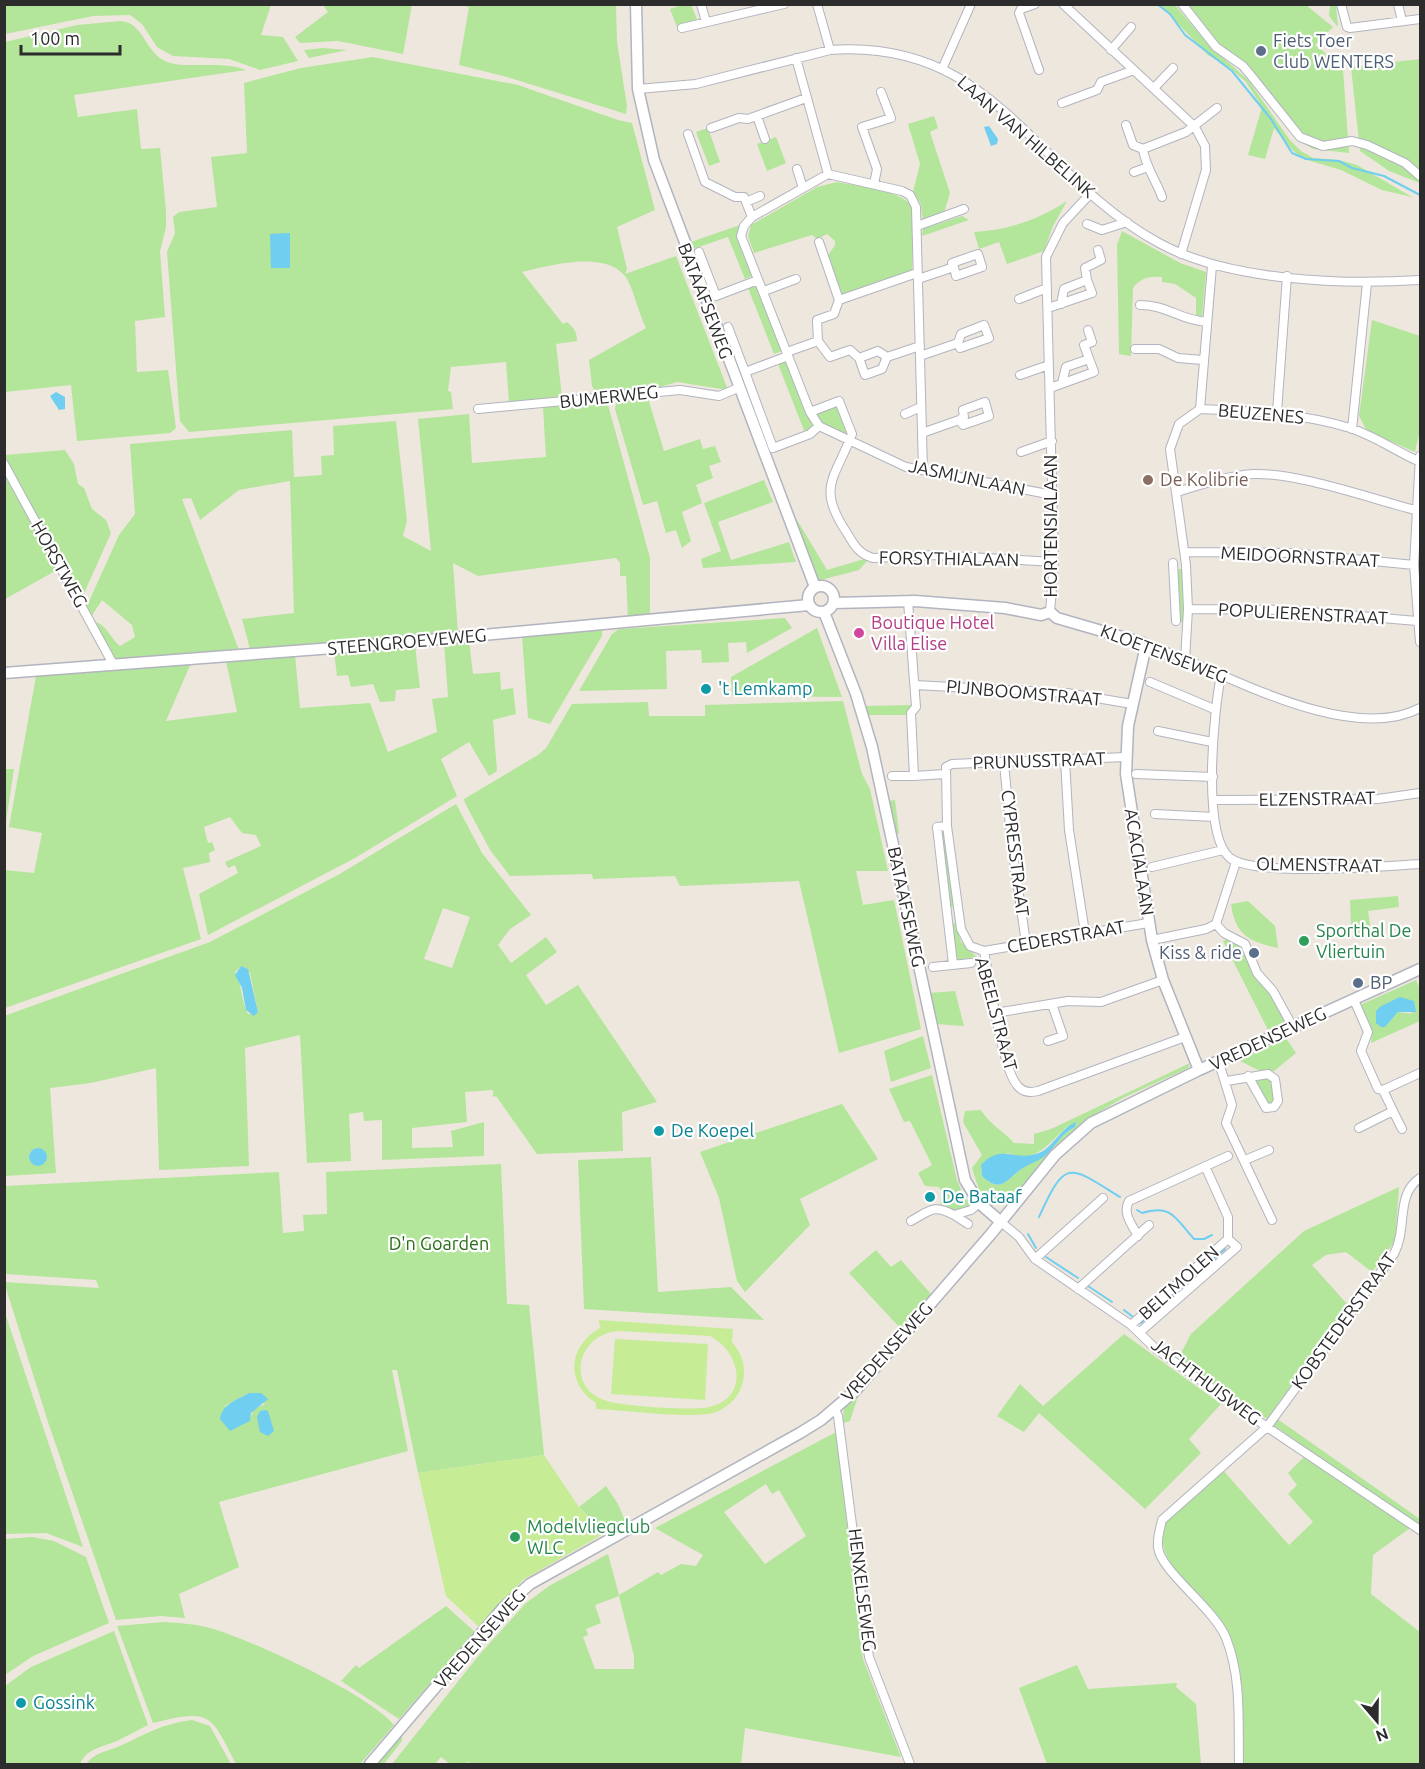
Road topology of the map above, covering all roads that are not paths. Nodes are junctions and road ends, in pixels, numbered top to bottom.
1 (636, 4) edge
2 (700, 4) edge
3 (784, 4) edge
4 (817, 4) edge
5 (971, 4) edge
6 (1035, 4) edge
7 (1182, 4) edge
8 (1341, 4) edge
9 (1398, 4) edge
10 (1069, 6) edge
11 (1420, 19) edge
12 (1402, 21) junction
13 (706, 22) junction
14 (1131, 27) dead end
15 (682, 28) dead end
16 (830, 50) junction
17 (1112, 50) junction
18 (796, 58) junction
19 (943, 67) junction
20 (1173, 68) dead end
21 (1039, 70) dead end
22 (1134, 70) junction
23 (1154, 88) junction
24 (638, 89) junction
25 (881, 92) dead end
26 (806, 98) junction
27 (1062, 103) dead end
28 (1217, 108) dead end
29 (757, 116) junction
30 (1126, 125) dead end
31 (1195, 127) junction
32 (711, 128) dead end
33 (688, 134) dead end
34 (765, 139) dead end
35 (1143, 148) junction
36 (1148, 167) junction
37 (797, 169) dead end
38 (1134, 172) dead end
39 (828, 174) junction
40 (1420, 176) edge
41 (874, 184) junction
42 (803, 188) junction
43 (1091, 193) junction
44 (760, 196) dead end
45 (1162, 197) dead end
46 (746, 201) junction
47 (964, 209) dead end
48 (752, 217) junction
49 (1127, 222) junction
50 (1087, 224) dead end
51 (917, 226) junction
52 (819, 242) dead end
53 (1098, 250) dead end
54 (699, 252) dead end
55 (1181, 254) junction
56 (1212, 266) junction
57 (954, 267) dead end
58 (917, 276) junction
59 (1287, 276) junction
60 (796, 279) dead end
61 (758, 280) junction
62 (1087, 280) junction
63 (1420, 280) edge
64 (1367, 282) junction
65 (1047, 288) junction
66 (764, 291) junction
67 (1019, 299) dead end
68 (839, 300) junction
69 (1061, 304) junction
70 (1140, 305) dead end
71 (1048, 308) junction
72 (1207, 322) junction
73 (728, 327) dead end
74 (1088, 330) dead end
75 (818, 340) junction
76 (958, 343) dead end
77 (920, 346) junction
78 (1135, 349) dead end
79 (787, 354) junction
80 (920, 356) junction
81 (887, 357) junction
82 (859, 358) junction
83 (1089, 359) junction
84 (1203, 360) junction
85 (1049, 365) junction
86 (745, 372) junction
87 (1020, 375) dead end
88 (1062, 383) junction
89 (738, 388) junction
90 (1050, 388) junction
91 (921, 407) junction
92 (478, 409) dead end
93 (1200, 409) junction
94 (810, 412) junction
95 (1277, 412) junction
96 (905, 414) dead end
97 (959, 420) dead end
98 (819, 426) junction
99 (1352, 429) junction
100 (922, 433) junction
101 (1052, 441) junction
102 (849, 442) junction
103 (1021, 452) dead end
104 (1420, 460) edge
105 (4, 464) edge
106 (923, 470) junction
107 (1177, 492) junction
108 (1053, 495) junction
109 (1415, 510) junction
110 (1185, 552) junction
111 (1054, 562) junction
112 (1173, 563) dead end
113 (1414, 565) junction
114 (815, 587) junction
115 (908, 601) junction
116 (834, 603) junction
117 (809, 605) junction
118 (1188, 609) junction
119 (824, 612) junction
120 (1050, 612) junction
121 (1176, 621) dead end
122 (1418, 621) junction
123 (1420, 642) edge
124 (1144, 647) junction
125 (1185, 660) junction
126 (113, 663) junction
127 (4, 673) edge
128 (1221, 675) junction
129 (1150, 682) dead end
130 (915, 685) junction
131 (1132, 704) junction
132 (1420, 708) edge
133 (1214, 709) junction
134 (1158, 731) dead end
135 (1212, 742) junction
136 (1126, 757) junction
137 (1065, 760) junction
138 (1004, 763) junction
139 (945, 774) junction
140 (1136, 774) dead end
141 (892, 776) dead end
142 (914, 776) junction
143 (1213, 777) junction
144 (1420, 793) edge
145 (1214, 800) junction
146 (1155, 814) dead end
147 (1214, 817) junction
148 (947, 826) junction
149 (1223, 850) junction
150 (1236, 862) junction
151 (1420, 864) edge
152 (1152, 867) dead end
153 (958, 915) junction
154 (948, 916) junction
155 (1148, 922) junction
156 (1216, 924) junction
157 (1085, 933) junction
158 (1152, 940) junction
159 (1026, 943) junction
160 (984, 951) junction
161 (971, 963) dead end
162 (953, 964) junction
163 (933, 967) dead end
164 (1420, 969) edge
165 (1163, 980) junction
166 (1354, 1000) junction
167 (1052, 1004) junction
168 (995, 1013) junction
169 (1294, 1029) junction
170 (1185, 1037) junction
171 (1048, 1041) dead end
172 (1219, 1064) junction
173 (1199, 1070) junction
174 (1420, 1073) edge
175 (1248, 1076) junction
176 (1227, 1081) junction
177 (1383, 1090) junction
178 (1393, 1111) junction
179 (1359, 1128) dead end
180 (1402, 1129) dead end
181 (1269, 1150) dead end
182 (1228, 1156) dead end
183 (1245, 1160) junction
184 (1205, 1166) junction
185 (1420, 1178) edge
186 (1103, 1198) dead end
187 (979, 1203) junction
188 (954, 1215) junction
189 (1272, 1220) dead end
190 (911, 1221) dead end
191 (1001, 1222) junction
192 (968, 1224) dead end
193 (1149, 1225) dead end
194 (1138, 1236) junction
195 (1228, 1239) junction
196 (1035, 1259) junction
197 (1078, 1288) junction
198 (1131, 1325) junction
199 (1140, 1332) junction
200 (835, 1410) junction
201 (1267, 1427) junction
202 (1420, 1530) edge
203 (369, 1764) edge
204 (910, 1764) edge
205 (1239, 1764) edge

1 - 24 main road, BATAAFSEWEG
2 - 13 street
3 - 13 street
4 - 16 street
5 - 19 street
6 - 21 street
7 - 40 street
8 - 12 street
9 - 12 street
10 - 17 street
11 - 12 street
13 - 15 street
14 - 17 street
16 - 18 street, LAAN VAN HILBELINK
16 - 19 street, LAAN VAN HILBELINK
17 - 22 street
18 - 24 street, LAAN VAN HILBELINK
18 - 26 street
19 - 43 street, LAAN VAN HILBELINK
20 - 23 street
22 - 23 street
22 - 27 street
23 - 31 street
24 - 89 main road, BATAAFSEWEG
25 - 41 street
26 - 29 street
26 - 39 street
28 - 31 street
29 - 32 street
29 - 34 street
30 - 35 street
31 - 35 street
31 - 55 street
33 - 46 street
35 - 36 street
36 - 38 street
36 - 45 street
37 - 42 street
39 - 41 street
39 - 42 street
41 - 51 street
42 - 48 street
43 - 49 street, LAAN VAN HILBELINK
43 - 65 street, HORTENSIALAAN
44 - 46 street
46 - 48 street
47 - 51 street
48 - 61 street, JASMIJNLAAN
49 - 50 street, LAAN VAN HILBELINK
49 - 55 street, LAAN VAN HILBELINK
51 - 58 street
52 - 68 street
53 - 62 street
54 - 61 street
55 - 56 street, LAAN VAN HILBELINK
56 - 59 street, LAAN VAN HILBELINK
56 - 72 street
57 - 58 street
58 - 68 street
58 - 77 street
59 - 64 street, LAAN VAN HILBELINK
59 - 95 street
60 - 66 street
61 - 66 street, JASMIJNLAAN
62 - 69 street
62 - 69 street
63 - 64 street, LAAN VAN HILBELINK
64 - 99 street
65 - 67 street
65 - 71 street, HORTENSIALAAN
66 - 79 street, JASMIJNLAAN
68 - 75 street
69 - 71 street
70 - 72 street
71 - 85 street, HORTENSIALAAN
72 - 84 street
73 - 86 street
74 - 83 street
75 - 79 street
75 - 82 street
76 - 80 street
77 - 80 street
77 - 81 street
78 - 84 street
79 - 86 street
79 - 94 street, JASMIJNLAAN
80 - 91 street
81 - 82 street
81 - 82 street
83 - 88 street
83 - 88 street
84 - 93 street
85 - 87 street
85 - 90 street, HORTENSIALAAN
86 - 98 street
88 - 90 street
89 - 92 street, BUMERWEG
89 - 114 main road, BATAAFSEWEG
90 - 101 street, HORTENSIALAAN
91 - 96 street
91 - 100 street
93 - 95 street, BEUZENES
93 - 107 street
94 - 98 street, JASMIJNLAAN
94 - 102 street
95 - 99 street, BEUZENES
97 - 100 street
98 - 102 street, JASMIJNLAAN
99 - 104 street, BEUZENES
100 - 106 street
101 - 103 street, HORTENSIALAAN
101 - 108 street, HORTENSIALAAN
102 - 106 street, JASMIJNLAAN
102 - 111 street, FORSYTHIALAAN
104 - 109 street
105 - 126 street, HORSTWEG
106 - 108 street, JASMIJNLAAN
107 - 109 street
107 - 110 street
108 - 111 street, HORTENSIALAAN
109 - 113 street
110 - 113 street, MEIDOORNSTRAAT
110 - 118 street
111 - 120 street, HORTENSIALAAN
112 - 121 street
113 - 122 street
114 - 116 main road
114 - 117 main road
115 - 116 main road, KLOETENSEWEG
115 - 120 main road, KLOETENSEWEG
115 - 130 street
116 - 119 main road
117 - 119 main road
117 - 126 main road, STEENGROEVEWEG
118 - 122 street, POPULIERENSTRAAT
118 - 125 street
119 - 187 main road, BATAAFSEWEG
120 - 124 main road, KLOETENSEWEG
122 - 123 street
124 - 125 street, KLOETENSEWEG
124 - 131 main road, ACACIALAAN
125 - 128 street, KLOETENSEWEG
126 - 127 main road, STEENGROEVEWEG
128 - 132 street, KLOETENSEWEG
128 - 133 street
129 - 133 street
130 - 131 street, PIJNBOOMSTRAAT
130 - 142 street
131 - 136 main road, ACACIALAAN
133 - 135 street
134 - 135 street
135 - 143 street
136 - 137 street, PRUNUSSTRAAT
136 - 155 main road, ACACIALAAN
137 - 138 street, PRUNUSSTRAAT
137 - 157 street
138 - 139 street, PRUNUSSTRAAT
138 - 159 street, CYPRESSTRAAT
139 - 142 street
139 - 148 street, ABEELSTRAAT
140 - 143 street
141 - 142 street
143 - 145 street
144 - 145 street, ELZENSTRAAT
145 - 147 street
146 - 147 street
147 - 149 street
148 - 153 street, ABEELSTRAAT
148 - 154 street, ABEELSTRAAT
149 - 150 street, OLMENSTRAAT
149 - 152 street
150 - 151 street, OLMENSTRAAT
150 - 156 street
153 - 154 street
153 - 160 street, ABEELSTRAAT
154 - 162 street, ABEELSTRAAT
155 - 157 street, CEDERSTRAAT
155 - 158 main road, ACACIALAAN
156 - 158 street
156 - 169 street
157 - 159 street, CEDERSTRAAT
158 - 165 main road, ACACIALAAN
159 - 160 street, CEDERSTRAAT
160 - 168 street, ABEELSTRAAT
161 - 162 street, ABEELSTRAAT
162 - 163 street, ABEELSTRAAT
164 - 166 main road, VREDENSEWEG
165 - 167 street
165 - 170 main road, ACACIALAAN
166 - 169 main road, VREDENSEWEG
166 - 177 street
167 - 168 street
167 - 171 street
168 - 170 street, ABEELSTRAAT
169 - 172 main road, VREDENSEWEG
170 - 173 main road, ACACIALAAN
172 - 173 main road, VREDENSEWEG
172 - 176 street
173 - 191 main road, VREDENSEWEG
174 - 177 street
175 - 175 street
175 - 176 street
176 - 183 street
177 - 178 street
178 - 179 street
178 - 180 street
181 - 183 street
182 - 184 street
183 - 189 street
184 - 194 street
184 - 195 street
185 - 201 street, KOBSTEDERSTRAAT
186 - 196 street
187 - 188 street
187 - 191 main road, BATAAFSEWEG
188 - 190 street
188 - 192 street
191 - 196 street, JACHTHUISWEG
191 - 200 main road, VREDENSEWEG
193 - 194 street
194 - 197 street
195 - 198 street, BELTMOLEN
195 - 199 street, BELTMOLEN
196 - 197 street, JACHTHUISWEG
197 - 198 street, JACHTHUISWEG
198 - 199 street, JACHTHUISWEG
199 - 201 street, JACHTHUISWEG
200 - 203 main road, VREDENSEWEG
200 - 204 street, HENXELSEWEG
201 - 202 street, JACHTHUISWEG
201 - 205 street, KOBSTEDERSTRAAT

